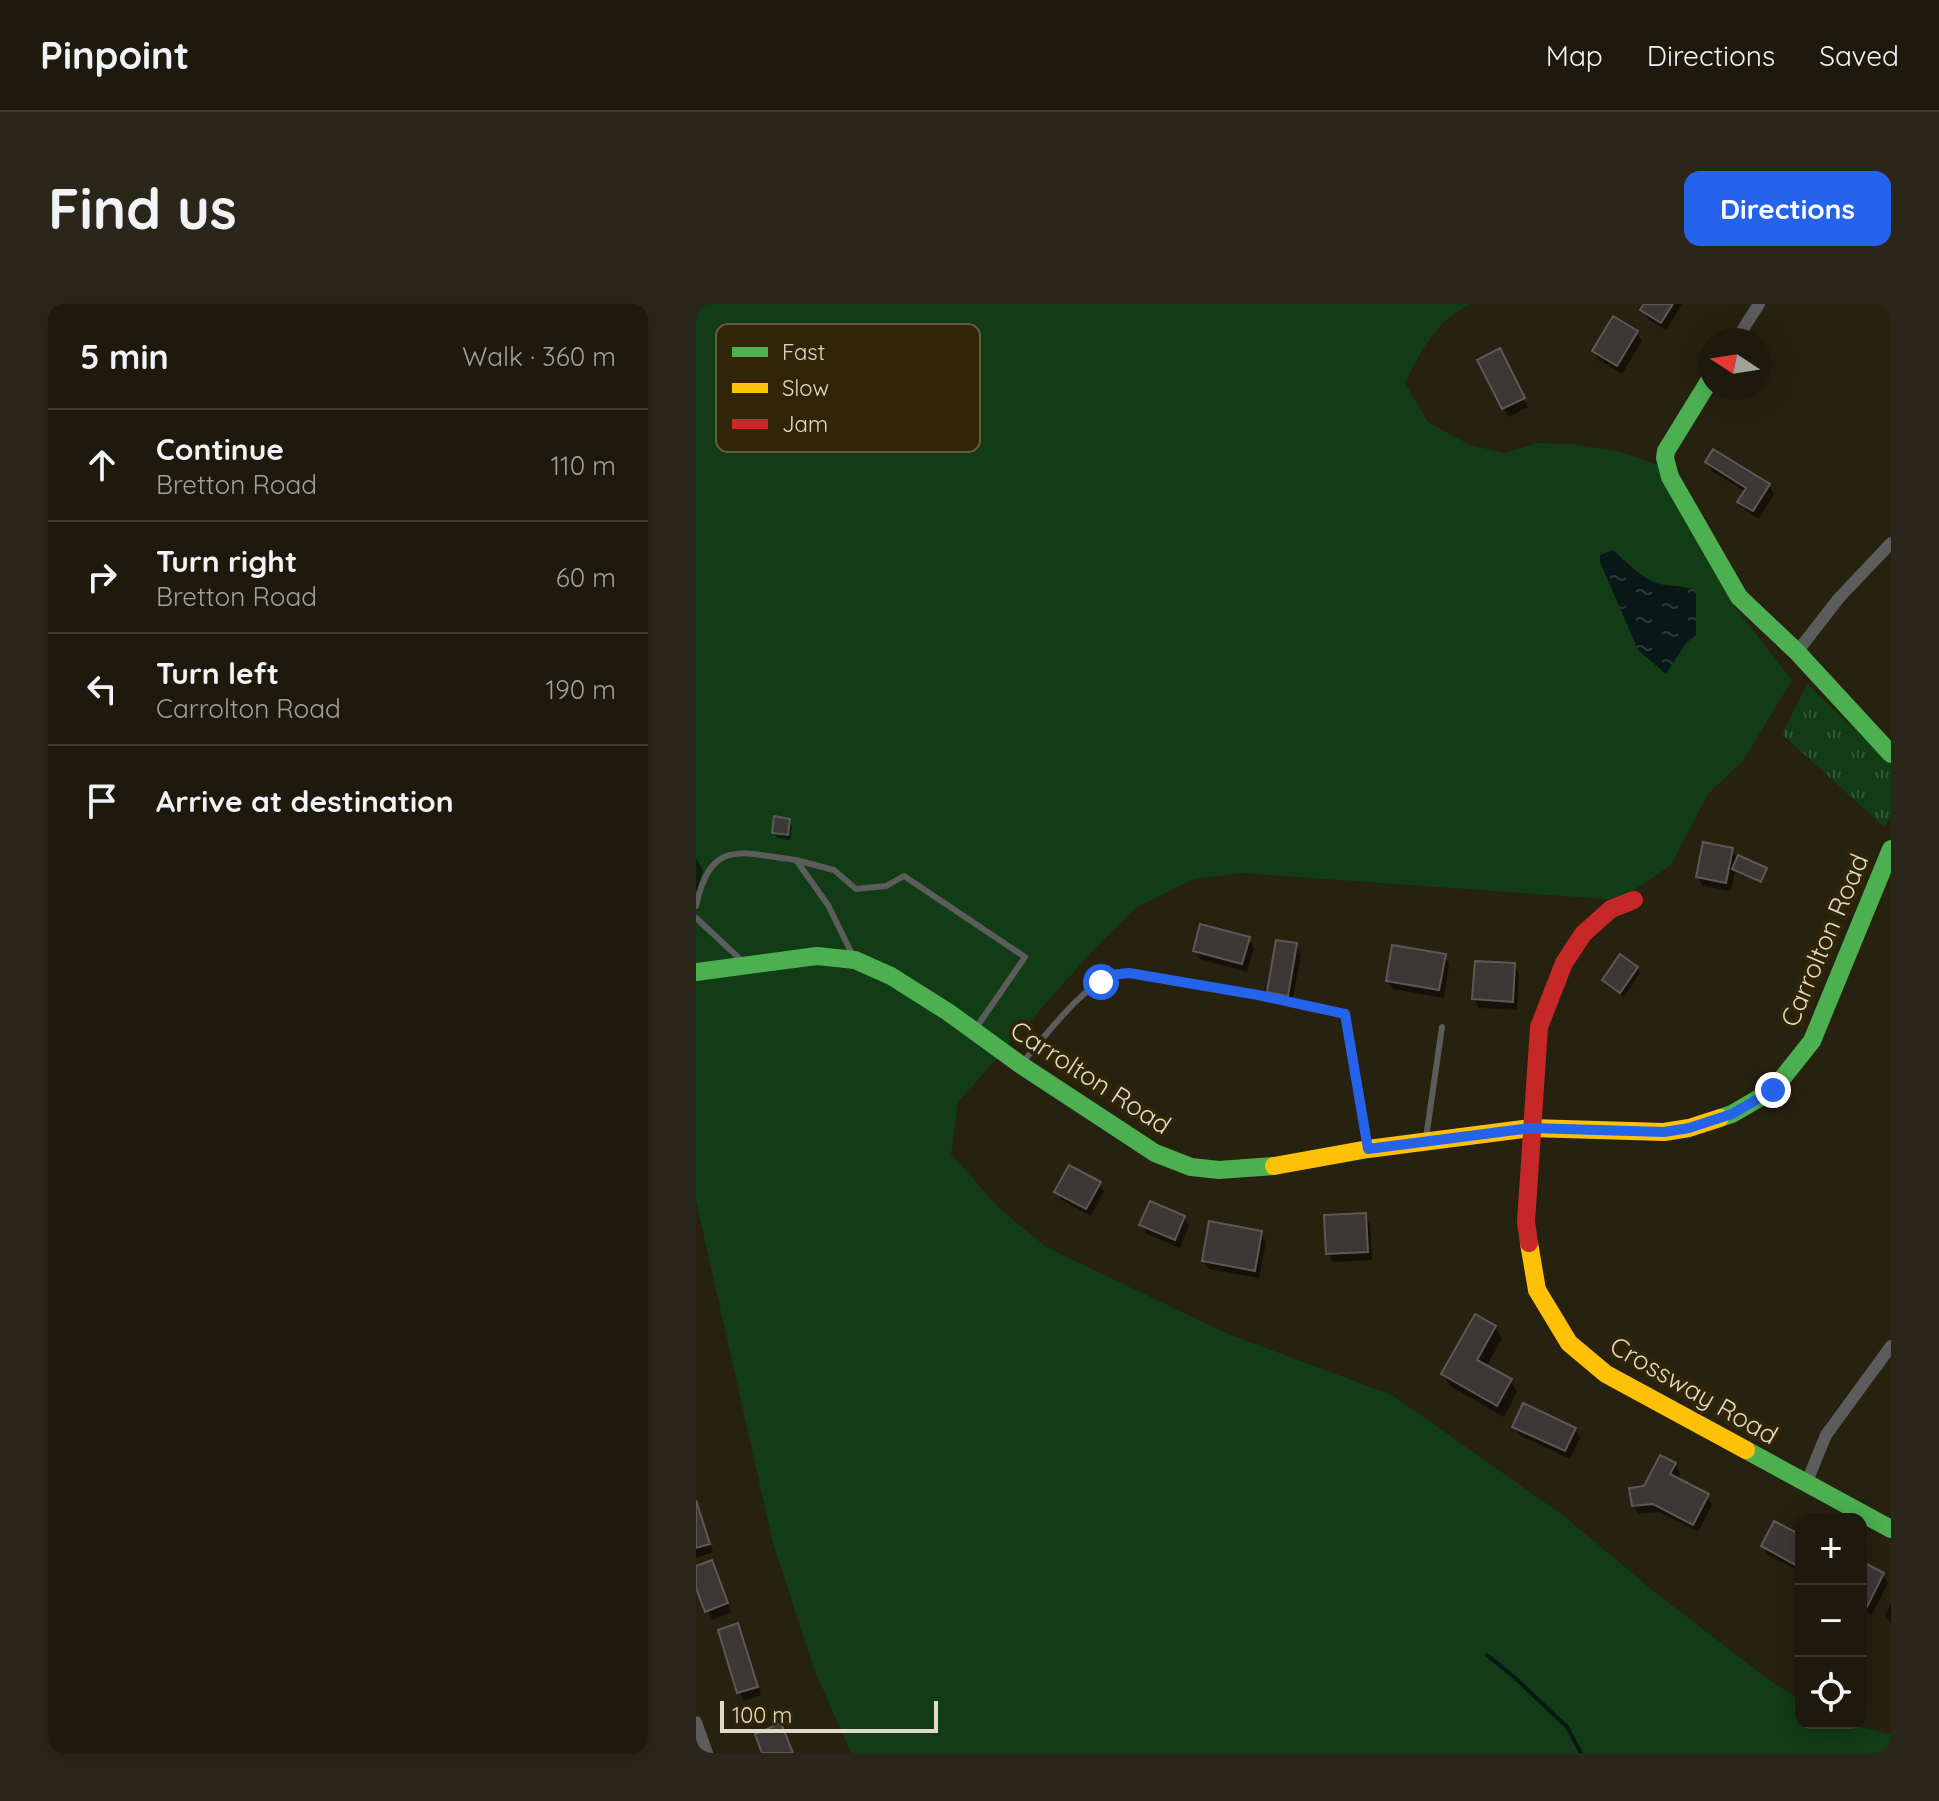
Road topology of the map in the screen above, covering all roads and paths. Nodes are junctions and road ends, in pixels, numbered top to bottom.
1 (1759, 304) edge
2 (1744, 328) edge
3 (1699, 397) edge
4 (1891, 543) edge
5 (1797, 652) junction
6 (1891, 754) edge
7 (1891, 849) edge
8 (796, 860) junction
9 (1634, 900) dead end
10 (696, 906) edge
11 (696, 918) edge
12 (855, 960) junction
13 (745, 964) junction
14 (696, 972) edge
15 (1442, 1027) dead end
16 (975, 1030) junction
17 (1021, 1065) junction
18 (1531, 1128) junction
19 (1426, 1142) junction
20 (1368, 1149) junction
21 (1891, 1346) edge
22 (1806, 1484) junction
23 (1891, 1529) edge
24 (696, 1722) edge
25 (707, 1753) edge

1 - 2 street
3 - 5 street
4 - 5 street
5 - 6 street
7 - 18 street, Carrolton Road
8 - 10 lane
8 - 12 lane
8 - 16 lane
9 - 18 street, Crossway Road
11 - 13 lane
12 - 13 street, Carrolton Road
12 - 16 street, Carrolton Road
13 - 14 street, Carrolton Road
15 - 19 lane
16 - 17 street, Carrolton Road
17 - 20 street, Carrolton Road
17 - 20 lane
18 - 19 street, Carrolton Road
18 - 22 street, Crossway Road
19 - 20 street, Carrolton Road
21 - 22 street
22 - 23 street, Crossway Road
24 - 25 street

